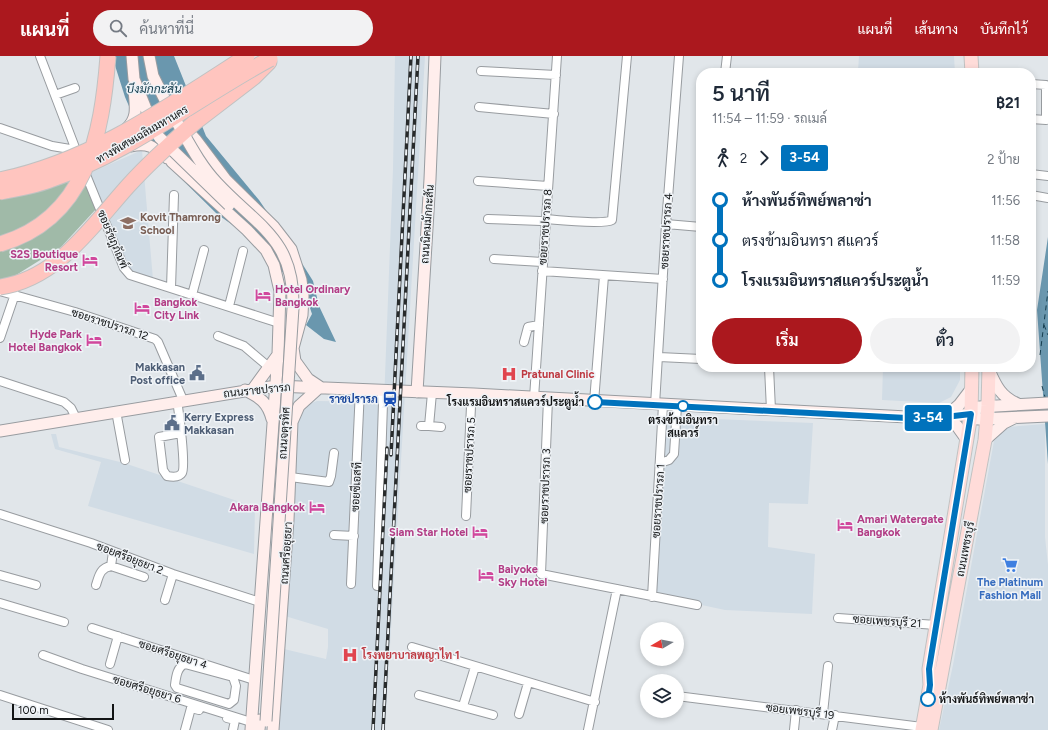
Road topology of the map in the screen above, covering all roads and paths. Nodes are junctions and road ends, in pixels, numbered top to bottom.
1 (40, 56) edge
2 (108, 56) edge
3 (132, 56) edge
4 (149, 56) edge
5 (247, 56) edge
6 (429, 56) edge
7 (435, 56) edge
8 (557, 56) edge
9 (627, 56) edge
10 (679, 56) edge
11 (727, 56) edge
12 (971, 56) edge
13 (273, 58) edge
14 (726, 68) edge
15 (972, 68) edge
16 (481, 71) dead end
17 (556, 75) junction
18 (134, 79) junction
19 (1036, 84) edge
20 (76, 88) dead end
21 (55, 95) junction
22 (479, 107) dead end
23 (172, 114) junction
24 (554, 114) junction
25 (1036, 119) edge
26 (0, 128) edge
27 (159, 137) junction
28 (77, 152) junction
29 (172, 162) junction
30 (84, 169) junction
31 (1036, 175) edge
32 (1046, 176) edge
33 (0, 177) edge
34 (0, 180) edge
35 (478, 181) dead end
36 (548, 186) junction
37 (0, 193) edge
38 (174, 195) dead end
39 (1036, 196) edge
40 (1048, 198) edge
41 (488, 219) dead end
42 (546, 221) junction
43 (666, 224) junction
44 (696, 227) edge
45 (0, 244) edge
46 (204, 250) dead end
47 (243, 251) dead end
48 (494, 259) dead end
49 (542, 262) junction
50 (542, 271) junction
51 (604, 276) junction
52 (663, 279) junction
53 (0, 287) edge
54 (171, 288) junction
55 (0, 291) edge
56 (14, 294) junction
57 (192, 295) junction
58 (302, 300) junction
59 (229, 306) junction
60 (280, 307) junction
61 (279, 323) junction
62 (539, 325) junction
63 (218, 336) dead end
64 (0, 338) edge
65 (524, 342) dead end
66 (278, 354) junction
67 (659, 358) junction
68 (696, 360) edge
69 (270, 368) junction
70 (769, 372) edge
71 (972, 372) edge
72 (989, 372) edge
73 (991, 372) edge
74 (0, 381) edge
75 (276, 386) junction
76 (320, 387) junction
77 (972, 388) junction
78 (360, 389) junction
79 (249, 390) junction
80 (381, 390) junction
81 (414, 392) junction
82 (432, 393) junction
83 (474, 394) junction
84 (534, 398) junction
85 (548, 399) junction
86 (180, 401) junction
87 (594, 402) junction
88 (1043, 403) edge
89 (1018, 404) junction
90 (659, 405) junction
91 (677, 406) junction
92 (771, 410) junction
93 (116, 411) junction
94 (971, 414) junction
95 (1043, 416) edge
96 (945, 417) junction
97 (1018, 417) junction
98 (76, 418) junction
99 (987, 423) junction
100 (273, 424) junction
101 (421, 426) dead end
102 (429, 426) junction
103 (441, 427) dead end
104 (0, 431) edge
105 (181, 433) junction
106 (967, 440) junction
107 (334, 453) dead end
108 (125, 460) dead end
109 (660, 463) junction
110 (270, 467) junction
111 (290, 474) junction
112 (960, 476) junction
113 (0, 514) edge
114 (466, 516) dead end
115 (334, 535) dead end
116 (354, 536) junction
117 (113, 552) junction
118 (111, 566) junction
119 (173, 574) junction
120 (0, 575) edge
121 (144, 577) dead end
122 (351, 584) dead end
123 (36, 585) dead end
124 (96, 585) dead end
125 (377, 586) dead end
126 (617, 589) junction
127 (652, 597) junction
128 (164, 600) dead end
129 (0, 602) edge
130 (260, 602) junction
131 (696, 605) dead end
132 (838, 618) dead end
133 (64, 622) dead end
134 (936, 625) junction
135 (92, 628) dead end
136 (118, 636) junction
137 (412, 647) dead end
138 (43, 655) dead end
139 (110, 664) dead end
140 (828, 666) dead end
141 (475, 667) junction
142 (254, 680) junction
143 (528, 683) junction
144 (0, 695) edge
145 (419, 695) dead end
146 (684, 697) edge
147 (206, 698) junction
148 (594, 702) junction
149 (463, 706) junction
150 (206, 708) junction
151 (796, 710) junction
152 (823, 713) junction
153 (519, 714) dead end
154 (493, 715) dead end
155 (835, 715) junction
156 (261, 726) edge
157 (925, 729) edge
158 (108, 730) edge
159 (185, 730) edge
160 (233, 730) edge
161 (588, 730) edge
162 (794, 730) edge
163 (832, 730) edge

1 - 21 street, ซอยรัชฎภัณฑ์
2 - 45 highway, bridge
3 - 18 main road, ถนนจตุรทิศ
4 - 23 main road, ถนนจตุรทิศ
5 - 34 highway, ทางพิเศษเฉลิมมหานคร, bridge
6 - 81 main road, ถนนนิคมมักกะสัน
7 - 81 main road, ถนนนิคมมักกะสัน
8 - 17 street, ซอยราชปรารภ 8
9 - 42 street
10 - 43 street, ซอยราชปรารภ 4
11 - 14 street
12 - 15 main road
13 - 37 highway, ทางพิเศษเฉลิมมหานคร, bridge
13 - 53 highway, bridge
16 - 17 street
17 - 24 street, ซอยราชปรารภ 8
18 - 27 main road, ถนนจตุรทิศ, bridge
18 - 28 main road
19 - 25 street
20 - 21 street
21 - 28 street, ซอยรัชฎภัณฑ์
22 - 24 street
23 - 58 main road, ถนนจตุรทิศ, bridge
23 - 156 main road, ถนนจตุรทิศ, bridge
24 - 36 street, ซอยราชปรารภ 8
26 - 28 street
27 - 29 main road, ถนนจตุรทิศ, bridge
27 - 156 main road, ถนนจตุรทิศ, bridge
28 - 30 street, ซอยรัชฎภัณฑ์
28 - 33 main road
29 - 30 main road
29 - 60 main road, ถนนจตุรทิศ
30 - 37 main road
30 - 54 street, ซอยรัชฎภัณฑ์
31 - 32 street
35 - 36 street
36 - 42 street, ซอยราชปรารภ 8
38 - 54 street
39 - 40 street
41 - 42 street
42 - 49 street, ซอยราชปรารภ 8
43 - 44 street
43 - 52 street, ซอยราชปรารภ 4
46 - 57 street
47 - 59 street
48 - 49 street
49 - 50 street, ซอยราชปรารภ 8
50 - 51 street
50 - 62 street, ซอยราชปรารภ 8
51 - 52 street
51 - 87 street
52 - 67 street, ซอยราชปรารภ 4
54 - 57 street, ซอยรัชฎภัณฑ์
55 - 56 street, ซอยราชปรารภ 12
56 - 64 street
56 - 86 street, ซอยราชปรารภ 12
57 - 59 street, ซอยรัชฎภัณฑ์
58 - 60 main road
58 - 76 main road, ถนนจตุรทิศ
59 - 61 street, ซอยรัชฎภัณฑ์
60 - 61 main road, ถนนจตุรทิศ
61 - 66 main road, ถนนจตุรทิศ
62 - 65 street
62 - 84 street, ซอยราชปรารภ 8
63 - 69 street
66 - 69 main road
66 - 75 main road, ถนนจตุรทิศ
67 - 68 street
67 - 90 street, ซอยราชปรารภ 4
69 - 79 main road
70 - 92 street
71 - 77 main road, ถนนเพชรบุรี
72 - 99 main road, ถนนเพชรบุรี
73 - 89 main road
74 - 98 street
75 - 76 main road, ถนนราชปรารภ
75 - 79 main road, ถนนราชปรารภ
75 - 100 main road, ถนนศรีอยุธยา
76 - 78 main road, ถนนราชปรารภ
76 - 111 main road, ถนนศรีอยุธยา
77 - 94 main road, ถนนเพชรบุรี
77 - 96 main road
78 - 80 main road, ถนนราชปรารภ
78 - 116 street, ซอยซีเอสที
79 - 86 main road, ถนนราชปรารภ
79 - 100 main road
80 - 81 main road, ถนนราชปรารภ
80 - 125 street
81 - 82 main road, ถนนราชปรารภ
82 - 83 main road, ถนนราชปรารภ
82 - 102 street
83 - 84 main road, ถนนราชปรารภ
83 - 114 street, ซอยราชปรารภ 5
84 - 85 main road, ถนนราชปรารภ
85 - 87 main road, ถนนราชปรารภ
85 - 126 street, ซอยราชปรารภ 3
86 - 93 main road, ถนนราชปรารภ
86 - 105 street, ซอยราชปรารภ 12
87 - 90 main road, ถนนราชปรารภ
88 - 89 main road
89 - 99 main road
90 - 91 main road, ถนนราชปรารภ
90 - 109 street, ซอยราชปรารภ 1
91 - 92 main road, ถนนราชปรารภ
91 - 109 street
92 - 96 main road, ถนนราชปรารภ
93 - 98 main road, ถนนราชปรารภ
93 - 108 street
94 - 96 main road, ถนนราชปรารภ
94 - 99 main road, ถนนราชปรารภ
94 - 106 main road, ถนนเพชรบุรี
95 - 97 main road
96 - 106 main road
97 - 99 main road
97 - 99 main road
98 - 104 main road, ถนนราชปรารภ
99 - 112 main road
99 - 157 main road, ถนนเพชรบุรี
100 - 110 main road, ถนนศรีอยุธยา
101 - 102 street
102 - 103 street
105 - 105 street, ซอยราชปรารภ 12
106 - 112 main road, ถนนเพชรบุรี
107 - 111 street
109 - 127 street, ซอยราชปรารภ 1
110 - 111 main road
110 - 130 main road, ถนนศรีอยุธยา
111 - 156 main road, ถนนศรีอยุธยา
112 - 134 main road, ถนนเพชรบุรี
113 - 117 street, ซอยศรีอยุธยา 2
115 - 116 street
116 - 122 street, ซอยซีเอสที
117 - 118 street
117 - 119 street, ซอยศรีอยุธยา 2
118 - 121 street
118 - 124 street
119 - 128 street
119 - 130 street, ซอยศรีอยุธยา 2
120 - 123 street
126 - 127 street
126 - 148 street
127 - 131 street
129 - 133 street
130 - 142 main road, ถนนศรีอยุธยา
132 - 134 street, ซอยเพชรบุรี 21
134 - 157 main road, ถนนเพชรบุรี
135 - 136 street, ซอยศรีอยุธยา 4
136 - 139 street
136 - 142 street, ซอยศรีอยุธยา 4
137 - 141 street
138 - 150 street, ซอยศรีอยุธยา 6
140 - 152 street
141 - 143 street
141 - 149 street
142 - 156 main road, ถนนศรีอยุธยา
143 - 148 street
143 - 153 street
144 - 158 street
145 - 149 street
146 - 151 street, ซอยเพชรบุรี 19
147 - 147 street
147 - 150 street
148 - 161 street
149 - 154 street
150 - 156 street, ซอยศรีอยุธยา 6
151 - 152 street, ซอยเพชรบุรี 19
151 - 162 street
152 - 155 street, ซอยเพชรบุรี 19
155 - 157 street, ซอยเพชรบุรี 19
155 - 163 street
159 - 160 street

